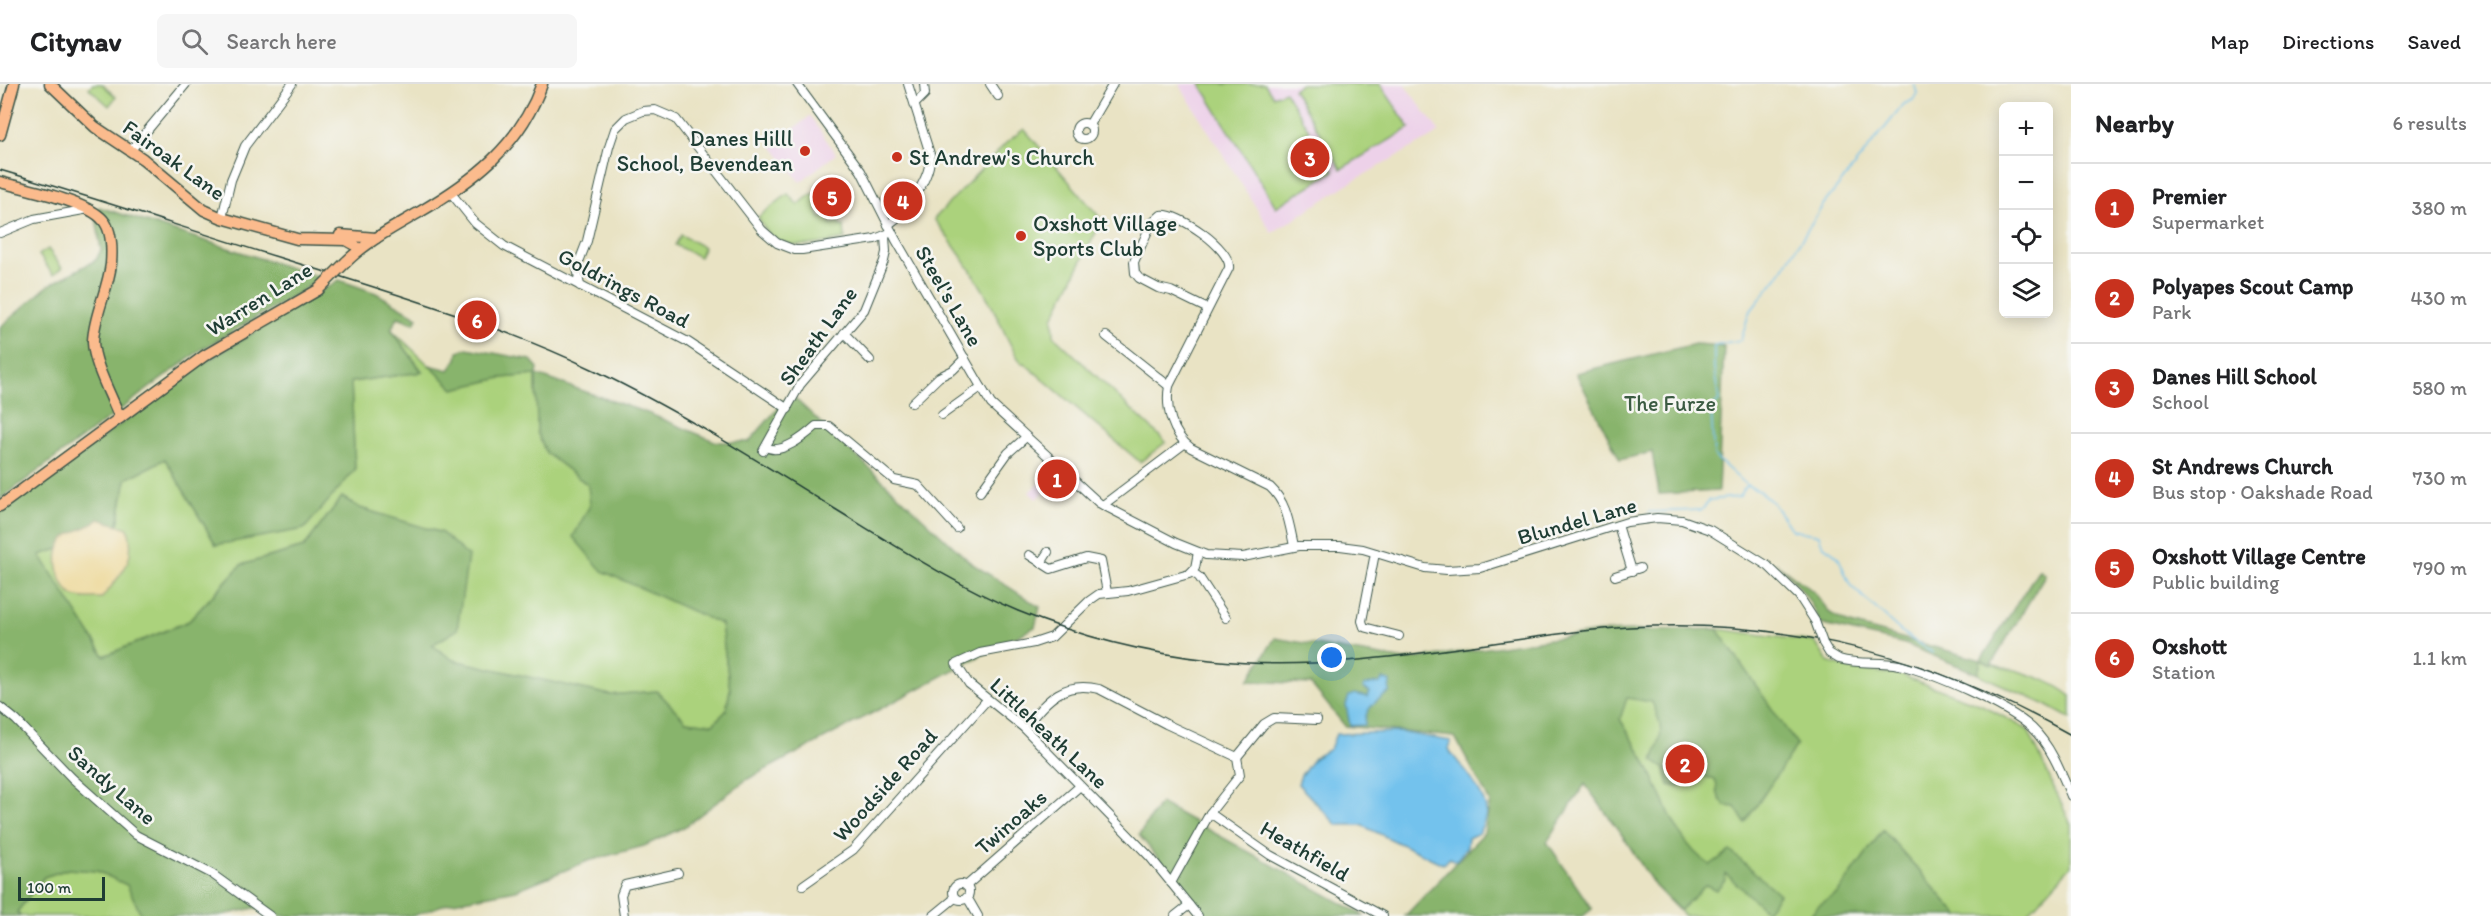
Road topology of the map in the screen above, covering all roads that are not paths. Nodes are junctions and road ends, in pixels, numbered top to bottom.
1 (14, 84) edge
2 (50, 84) edge
3 (186, 84) edge
4 (292, 84) edge
5 (542, 84) edge
6 (797, 84) edge
7 (908, 84) edge
8 (924, 84) edge
9 (990, 84) edge
10 (1113, 84) edge
11 (998, 96) dead end
12 (915, 104) junction
13 (1089, 125) dead end
14 (0, 135) edge
15 (131, 150) junction
16 (0, 183) edge
17 (451, 193) junction
18 (89, 209) junction
19 (222, 218) junction
20 (888, 231) junction
21 (0, 233) edge
22 (376, 238) junction
23 (331, 239) junction
24 (359, 250) junction
25 (577, 267) junction
26 (562, 276) junction
27 (580, 286) junction
28 (1208, 309) junction
29 (844, 333) junction
30 (1106, 336) dead end
31 (965, 358) junction
32 (870, 360) dead end
33 (1169, 386) junction
34 (981, 387) junction
35 (912, 403) dead end
36 (788, 409) junction
37 (942, 415) dead end
38 (120, 418) junction
39 (1026, 437) junction
40 (1184, 444) junction
41 (980, 492) dead end
42 (1101, 504) junction
43 (0, 506) edge
44 (1618, 525) junction
45 (957, 528) dead end
46 (1294, 546) junction
47 (1048, 552) dead end
48 (1198, 552) junction
49 (1375, 553) junction
50 (1029, 555) dead end
51 (1041, 562) junction
52 (1192, 572) junction
53 (1615, 576) dead end
54 (1107, 592) junction
55 (1226, 618) dead end
56 (1399, 636) dead end
57 (987, 700) junction
58 (0, 707) edge
59 (1317, 720) dead end
60 (1024, 728) junction
61 (1237, 757) junction
62 (1080, 786) junction
63 (2071, 796) edge
64 (1210, 813) junction
65 (678, 873) dead end
66 (1171, 883) junction
67 (803, 885) dead end
68 (966, 886) junction
69 (967, 897) junction
70 (955, 898) junction
71 (1189, 905) junction
72 (266, 913) edge
73 (255, 916) edge
74 (624, 916) edge
75 (933, 916) edge
76 (978, 916) edge
77 (1175, 916) edge
78 (1198, 916) edge
79 (1383, 916) edge

1 - 14 main road
2 - 15 main road, Fairoak Lane
3 - 15 street
4 - 19 street
5 - 17 main road, Warren Lane
6 - 20 street, Steel's Lane
7 - 12 street
8 - 12 street
9 - 11 street
10 - 13 street
12 - 20 street
15 - 19 main road, Fairoak Lane
16 - 18 main road
17 - 22 main road, Warren Lane
17 - 26 street, Goldrings Road
18 - 21 street
18 - 38 main road
19 - 23 main road, Fairoak Lane
20 - 25 street
20 - 29 street, Sheath Lane
20 - 31 street, Steel's Lane
22 - 23 main road
22 - 24 main road, Warren Lane
23 - 24 main road, Fairoak Lane
24 - 38 main road, Warren Lane, bridge
25 - 26 street
25 - 27 street
26 - 27 street, Goldrings Road
27 - 36 street, Goldrings Road
28 - 28 street
28 - 33 street
29 - 32 street
29 - 36 street, Sheath Lane
30 - 33 street
31 - 34 street, Steel's Lane
31 - 35 street
33 - 40 street
34 - 37 street
34 - 39 street, Steel's Lane
36 - 45 street, Sheath Lane
38 - 43 main road, Warren Lane
39 - 41 street
39 - 42 street, Steel's Lane
40 - 42 street
40 - 46 street
42 - 48 street, Blundel Lane
44 - 49 street, Blundel Lane
44 - 53 street
44 - 63 street, Blundel Lane, bridge
46 - 48 street, Blundel Lane
46 - 49 street, Blundel Lane
47 - 51 street
48 - 52 street
49 - 56 street
50 - 51 street
51 - 54 street
52 - 54 street
52 - 55 street
54 - 57 street, Littleheath Lane
57 - 60 street, Littleheath Lane
57 - 67 street, Woodside Road
58 - 72 street, Sandy Lane
59 - 61 street
60 - 61 street
60 - 62 street, Littleheath Lane
61 - 64 street
62 - 66 street, Littleheath Lane
62 - 68 street, Twinoaks
64 - 66 street
64 - 79 street, Heathfield
65 - 74 street
66 - 71 street, Littleheath Lane
68 - 69 street, Twinoaks
68 - 70 street, Twinoaks
69 - 70 street
69 - 76 street, Twinoaks
70 - 75 street, Twinoaks
71 - 77 street
71 - 78 street, Littleheath Lane
72 - 73 street

